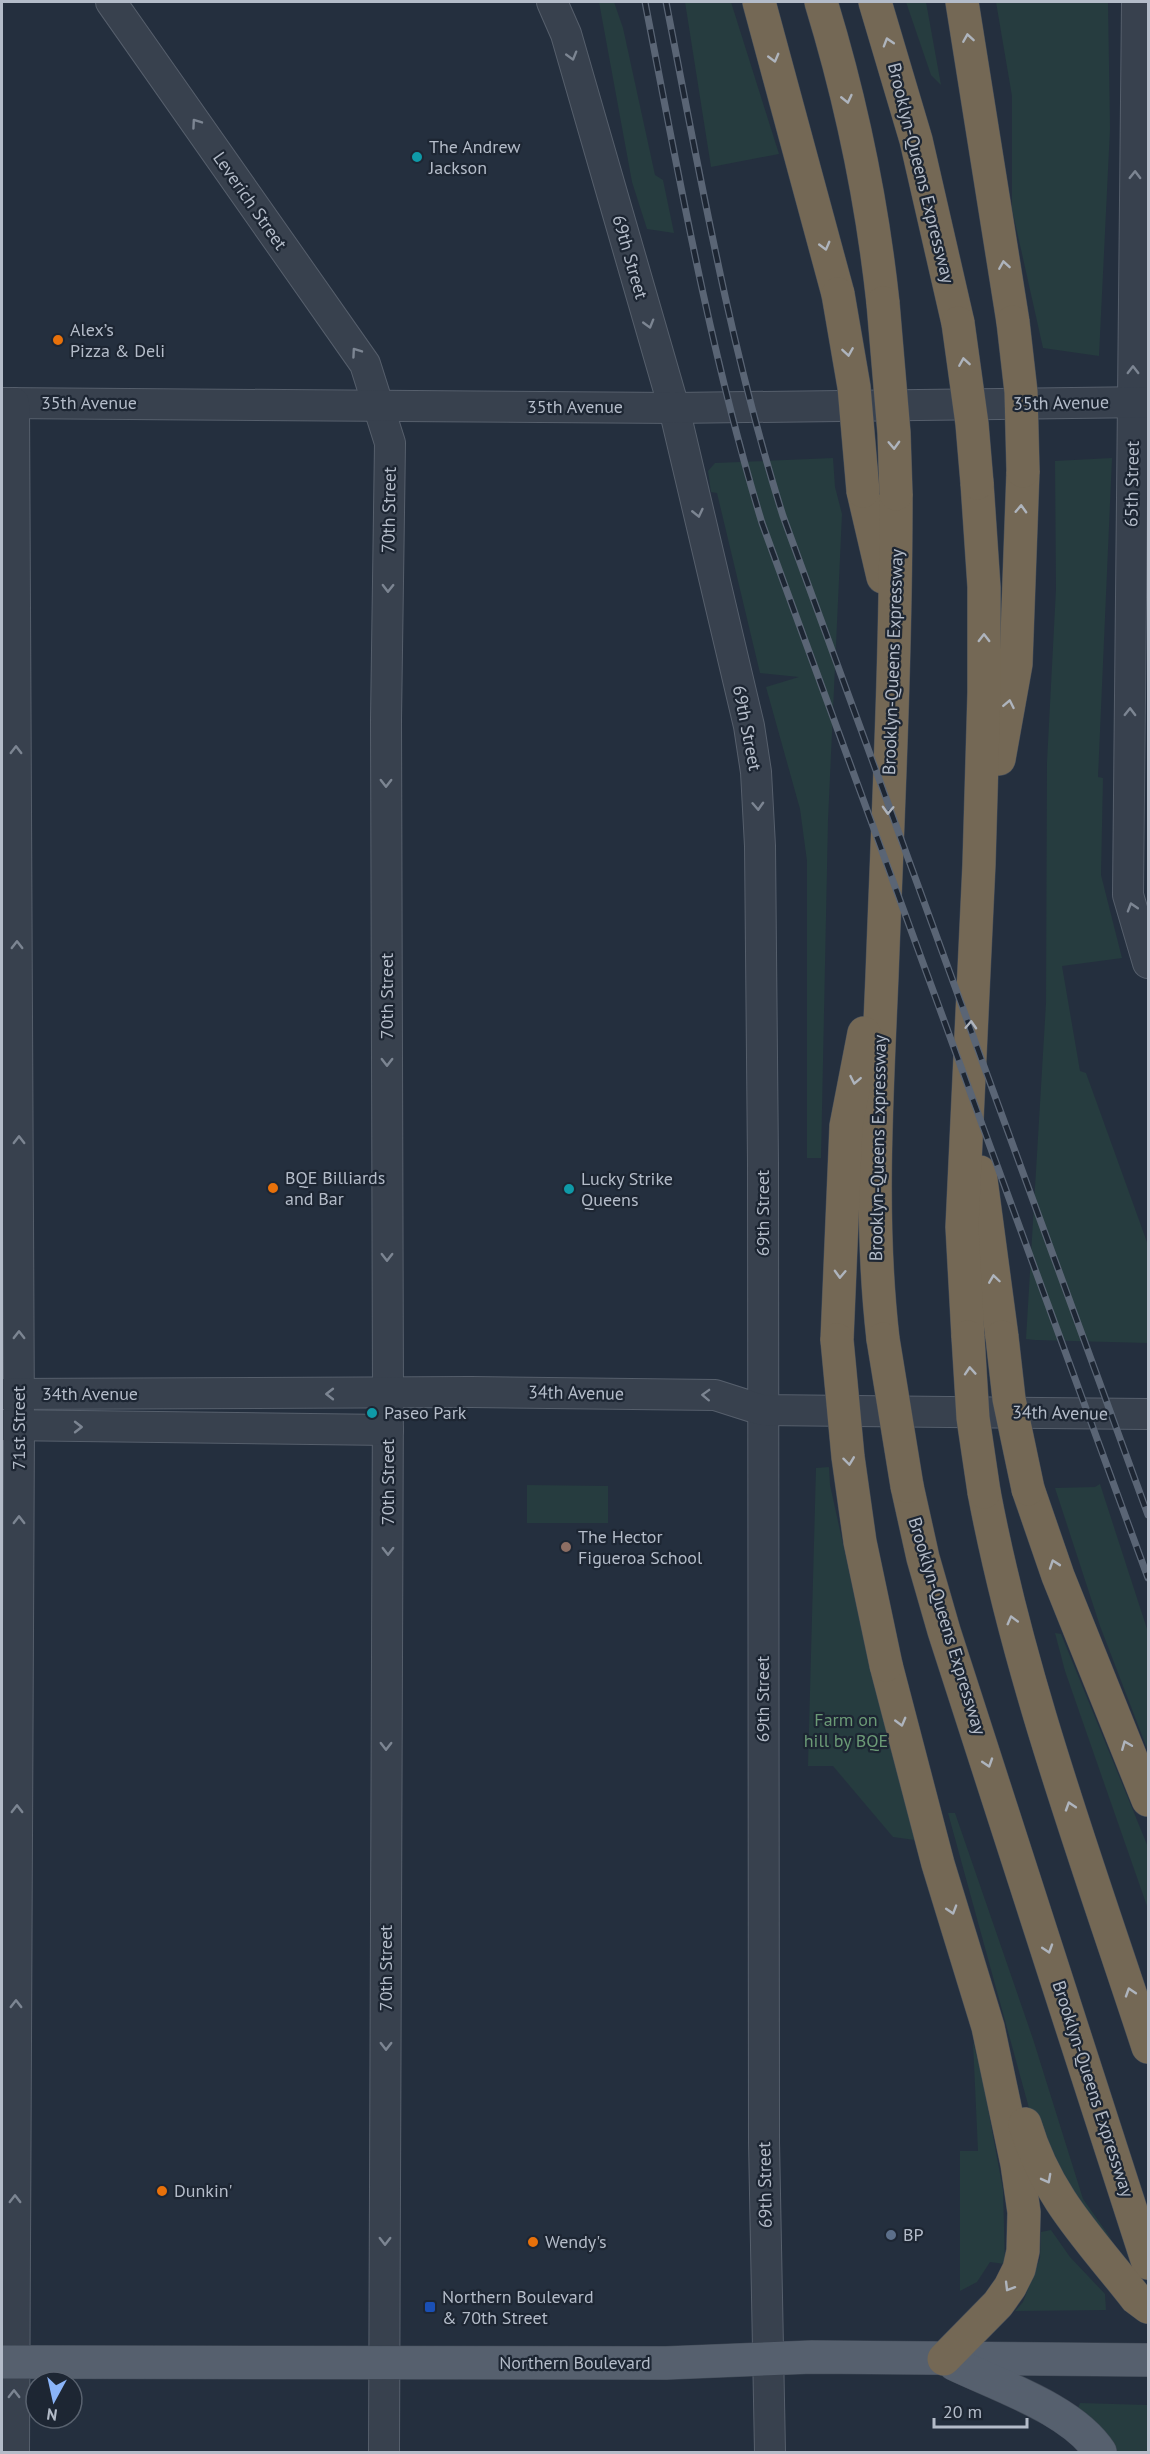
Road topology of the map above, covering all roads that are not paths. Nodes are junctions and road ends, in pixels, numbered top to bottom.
1 (111, 2) edge
2 (552, 2) edge
3 (759, 2) edge
4 (821, 2) edge
5 (875, 2) edge
6 (962, 2) edge
7 (1137, 2) edge
8 (1141, 402) edge
9 (8, 403) edge
10 (378, 406) junction
11 (674, 408) junction
12 (894, 626) junction
13 (979, 864) junction
14 (883, 940) junction
15 (1149, 963) edge
16 (968, 1084) junction
17 (388, 1393) junction
18 (10, 1394) edge
19 (762, 1410) junction
20 (1149, 1414) edge
21 (10, 1425) edge
22 (388, 1430) junction
23 (1149, 1800) edge
24 (988, 2027) junction
25 (1149, 2047) edge
26 (1149, 2263) edge
27 (1149, 2307) edge
28 (770, 2359) junction
29 (944, 2359) junction
30 (1149, 2360) edge
31 (8, 2362) edge
32 (385, 2362) junction
33 (14, 2452) edge
34 (384, 2452) edge
35 (770, 2452) edge
36 (1100, 2452) edge

10 -> 1 street, Leverich Street
2 -> 11 street, 69th Street
3 -> 12 highway, bridge
4 -> 12 highway, Brooklyn-Queens Expressway, bridge
13 -> 5 highway, Brooklyn-Queens Expressway, bridge
13 -> 6 highway, bridge
8 -> 7 street, 65th Street
8 - 11 street, 35th Avenue
15 -> 8 street, 65th Street
9 - 10 street, 35th Avenue
18 -> 9 street, 71st Street
10 - 11 street, 35th Avenue
10 -> 17 street, 70th Street
11 -> 19 street, 69th Street
12 -> 14 highway, Brooklyn-Queens Expressway
16 -> 13 highway, Brooklyn-Queens Expressway
14 -> 24 highway, bridge
14 -> 26 highway, Brooklyn-Queens Expressway, bridge
23 -> 16 highway, bridge
25 -> 16 highway, Brooklyn-Queens Expressway, bridge
17 -> 18 street, 34th Avenue
19 -> 17 street, 34th Avenue
17 - 22 street, 70th Street
18 - 21 street, 71st Street
19 - 20 street, 34th Avenue
19 - 28 street, 69th Street
21 -> 22 street, 34th Avenue
31 -> 21 street, 71st Street
22 -> 32 street, 70th Street
24 -> 27 highway
24 -> 29 highway
28 - 29 main road, Northern Boulevard
28 - 32 main road, Northern Boulevard
28 - 35 street, 69th Street
29 - 30 main road, Northern Boulevard
29 - 36 main road
31 - 32 main road, Northern Boulevard
33 -> 31 street, 71st Street
32 - 34 street, 70th Street

